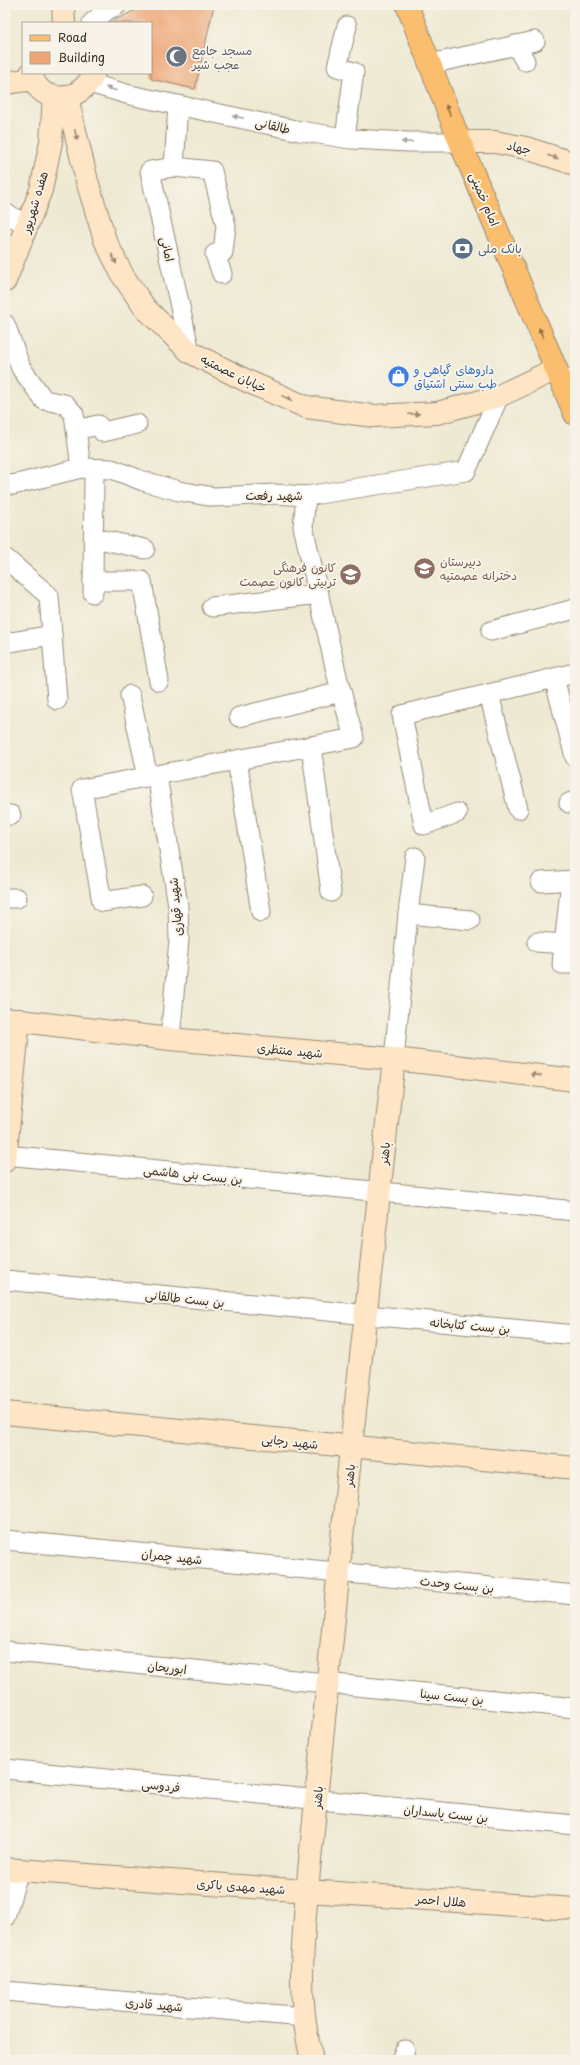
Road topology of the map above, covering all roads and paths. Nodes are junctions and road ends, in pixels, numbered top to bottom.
1 (63, 5) edge
2 (117, 5) edge
3 (407, 5) edge
4 (64, 22) edge
5 (93, 22) edge
6 (347, 26) dead end
7 (535, 41) dead end
8 (430, 64) junction
9 (32, 76) edge
10 (92, 78) edge
11 (5, 83) edge
12 (61, 97) junction
13 (178, 105) junction
14 (345, 138) junction
15 (460, 142) junction
16 (575, 164) edge
17 (174, 167) junction
18 (5, 213) edge
19 (28, 224) junction
20 (222, 274) dead end
21 (5, 280) edge
22 (5, 324) edge
23 (190, 352) junction
24 (564, 376) edge
25 (499, 396) junction
26 (575, 414) edge
27 (137, 424) dead end
28 (76, 430) junction
29 (88, 468) junction
30 (5, 484) edge
31 (306, 496) junction
32 (94, 538) junction
33 (145, 549) dead end
34 (5, 558) edge
35 (319, 594) junction
36 (212, 607) dead end
37 (575, 609) edge
38 (491, 631) dead end
39 (52, 635) junction
40 (5, 643) edge
41 (575, 673) edge
42 (554, 678) junction
43 (159, 681) dead end
44 (341, 692) junction
45 (489, 694) junction
46 (130, 695) dead end
47 (57, 700) dead end
48 (239, 717) dead end
49 (311, 746) junction
50 (575, 757) edge
51 (237, 760) junction
52 (152, 776) junction
53 (518, 809) dead end
54 (456, 813) dead end
55 (415, 857) dead end
56 (573, 880) edge
57 (541, 882) dead end
58 (332, 892) dead end
59 (142, 896) dead end
60 (261, 912) dead end
61 (408, 914) junction
62 (470, 920) dead end
63 (537, 942) dead end
64 (564, 944) junction
65 (575, 964) edge
66 (12, 1020) edge
67 (170, 1039) junction
68 (394, 1059) junction
69 (575, 1080) edge
70 (5, 1158) edge
71 (380, 1192) junction
72 (575, 1211) edge
73 (5, 1280) edge
74 (366, 1315) junction
75 (575, 1335) edge
76 (5, 1413) edge
77 (351, 1446) junction
78 (575, 1468) edge
79 (5, 1540) edge
80 (339, 1572) junction
81 (575, 1595) edge
82 (5, 1651) edge
83 (328, 1683) junction
84 (575, 1708) edge
85 (5, 1769) edge
86 (316, 1800) junction
87 (575, 1825) edge
88 (12, 1869) edge
89 (307, 1891) junction
90 (575, 1909) edge
91 (5, 1917) edge
92 (5, 1991) edge
93 (304, 2017) junction
94 (312, 2060) edge

1 - 4 street
2 - 5 street
3 - 8 main road, امام خمینی
6 - 14 street
7 - 8 street
15 -> 8 main road, امام خمینی
9 - 11 street
9 - 12 street
10 - 12 street
13 -> 10 street, طالقانی
12 - 19 street, هفده شهریور
12 -> 23 street, خیابان عصمتیه
14 -> 13 street, طالقانی
13 - 17 street
15 -> 14 street, طالقانی
15 -> 16 street, جهاد
24 -> 15 main road, امام خمینی
17 - 20 street, امانی
17 - 23 street, امانی
18 - 19 street
19 - 21 street, هفده شهریور
22 - 28 street
23 -> 25 street, خیابان عصمتیه
24 - 25 street, خیابان عصمتیه
24 - 26 main road, امام خمینی
25 - 31 street, شهید رفعت
27 - 28 street
28 - 29 street
29 - 30 street, شهید رفعت
29 - 31 street, شهید رفعت
29 - 32 street
31 - 35 street
32 - 33 street
32 - 43 street
34 - 39 street
35 - 36 street
35 - 44 street
37 - 38 street
39 - 40 street
39 - 47 street
41 - 42 street
42 - 45 street
42 - 50 street
44 - 48 street
44 - 49 street
45 - 53 street
45 - 54 street
46 - 52 street, شهید قهاری
49 - 51 street
49 - 58 street
51 - 52 street
51 - 60 street
52 - 59 street
52 - 67 street, شهید قهاری
55 - 61 street
56 - 57 street
56 - 64 street
61 - 62 street
61 - 68 street
63 - 64 street
64 - 65 street
66 - 67 street, شهید منتظری
66 - 70 street
67 - 68 street, شهید منتظری
69 -> 68 street, شهید منتظری
68 - 71 street, باهنر
70 - 71 street, بن بست بنی هاشمی
71 - 72 street, بن بست بنی هاشمی
71 - 74 street, باهنر
73 - 74 street, بن بست طالقانی
74 - 75 street, بن بست کتابخانه
74 - 77 street, باهنر
76 - 77 street, شهید رجایی
77 - 78 street, شهید رجایی
77 - 80 street, باهنر
79 - 80 street, شهید چمران
80 - 81 street, بن بست وحدت
80 - 83 street, باهنر
82 - 83 street, ابوریحان
83 - 84 street, بن بست سینا
83 - 86 street, باهنر
85 - 86 street, فردوسی
86 - 87 street, بن بست پاسداران
86 - 89 street, باهنر
88 - 89 street, شهید مهدی باکری
88 - 91 street
89 - 90 street, هلال احمر
89 - 93 street
92 - 93 street, شهید قادری
93 - 94 street

